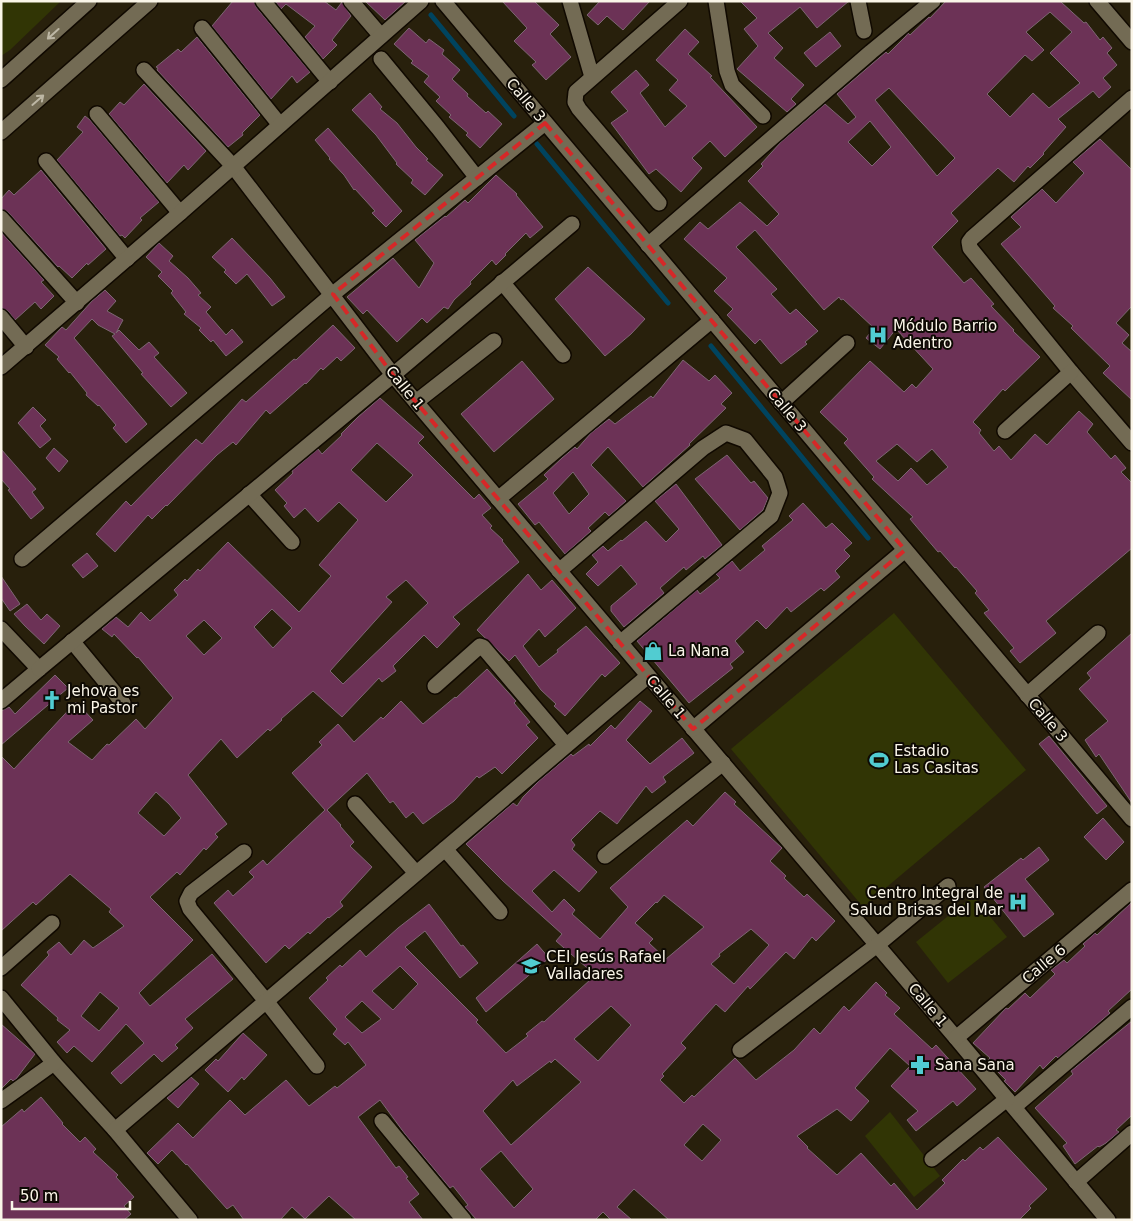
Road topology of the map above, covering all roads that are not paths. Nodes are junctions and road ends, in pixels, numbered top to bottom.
1 (89, 1) edge
2 (150, 1) edge
3 (263, 1) edge
4 (351, 1) edge
5 (421, 1) edge
6 (443, 1) edge
7 (570, 1) edge
8 (680, 1) edge
9 (716, 1) edge
10 (858, 1) edge
11 (933, 1) edge
12 (1097, 1) edge
13 (202, 28) dead end
14 (864, 31) dead end
15 (381, 36) junction
16 (1132, 42) edge
17 (381, 59) dead end
18 (144, 70) dead end
19 (592, 77) junction
20 (1, 80) edge
21 (330, 82) junction
22 (1129, 107) edge
23 (97, 114) dead end
24 (763, 116) dead end
25 (545, 123) junction
26 (280, 125) junction
27 (1, 132) edge
28 (46, 161) dead end
29 (234, 166) junction
30 (476, 178) junction
31 (659, 202) dead end
32 (180, 213) junction
33 (1, 218) edge
34 (572, 224) dead end
35 (648, 245) junction
36 (127, 259) junction
37 (502, 282) junction
38 (333, 294) junction
39 (77, 303) junction
40 (1, 317) edge
41 (712, 320) junction
42 (494, 342) dead end
43 (847, 344) dead end
44 (26, 348) junction
45 (563, 354) dead end
46 (1, 367) edge
47 (1071, 372) junction
48 (393, 375) junction
49 (416, 402) junction
50 (781, 402) junction
51 (1005, 431) dead end
52 (1132, 443) edge
53 (249, 494) junction
54 (498, 499) junction
55 (292, 542) dead end
56 (905, 550) junction
57 (22, 560) dead end
58 (560, 571) junction
59 (1, 629) edge
60 (1098, 633) dead end
61 (72, 641) junction
62 (620, 643) junction
63 (39, 669) junction
64 (648, 676) junction
65 (434, 686) dead end
66 (1027, 695) junction
67 (1, 701) edge
68 (123, 703) dead end
69 (693, 729) junction
70 (566, 745) junction
71 (723, 763) junction
72 (354, 804) dead end
73 (1132, 819) edge
74 (445, 849) junction
75 (244, 852) dead end
76 (605, 856) dead end
77 (416, 874) junction
78 (948, 886) dead end
79 (1132, 890) edge
80 (500, 912) dead end
81 (52, 923) dead end
82 (877, 945) junction
83 (1, 968) edge
84 (1, 998) edge
85 (266, 1001) junction
86 (1132, 1007) edge
87 (956, 1038) junction
88 (740, 1050) dead end
89 (54, 1063) junction
90 (317, 1066) dead end
91 (1, 1102) edge
92 (1010, 1103) junction
93 (382, 1121) dead end
94 (115, 1130) junction
95 (1132, 1134) edge
96 (932, 1160) dead end
97 (1076, 1182) junction
98 (186, 1218) edge
99 (464, 1220) edge
100 (1108, 1220) edge

1 -> 20 street
27 -> 2 street
3 - 21 street
4 - 15 street
5 - 15 street
6 - 25 street, Calle 3
7 - 19 street
8 - 19 street
9 - 24 street
10 - 14 street
11 - 35 street
12 - 16 street
13 - 26 street
15 - 21 street
17 - 30 street
18 - 29 street, Calle 1
19 - 31 street
21 - 26 street
22 - 47 street
23 - 32 street
25 - 30 street
25 - 35 street, Calle 3
26 - 29 street
28 - 36 street
29 - 32 street
29 - 38 street, Calle 1
30 - 38 street
32 - 36 street
33 - 39 street
34 - 37 street
35 - 41 street, Calle 3
36 - 39 street
37 - 45 street
37 - 48 street
38 - 48 street, Calle 1
38 - 57 street
39 - 44 street
40 - 44 street
41 - 50 street, Calle 3
41 - 54 street
42 - 49 street
43 - 50 street
44 - 46 street
47 - 51 street
47 - 52 street
48 - 49 street, Calle 1
48 - 53 street
49 - 54 street, Calle 1
50 - 56 street, Calle 3
53 - 55 street
53 - 61 street
54 - 58 street, Calle 1
56 - 66 street, Calle 3
56 - 69 street
58 - 62 street, Calle 1
58 - 62 street
59 - 63 street
60 - 66 street
61 - 63 street
61 - 68 street
62 - 64 street, Calle 1
63 - 67 street
64 - 69 street, Calle 1
64 - 70 street
65 - 70 street
66 - 73 street, Calle 3
69 - 71 street, Calle 1
70 - 74 street
71 - 76 street
71 - 82 street, Calle 1
72 - 77 street
74 - 77 street
74 - 80 street
75 - 85 street
77 - 85 street
78 - 82 street
79 - 87 street, Calle 6
81 - 83 street
82 - 87 street, Calle 1
82 - 88 street
84 - 89 street
85 - 90 street
85 - 94 street
86 - 92 street
87 - 92 street, Calle 1
89 - 91 street
89 - 94 street
92 - 96 street
92 - 97 street, Calle 1
93 - 99 street
94 - 98 street
95 - 97 street
97 - 100 street, Calle 1

